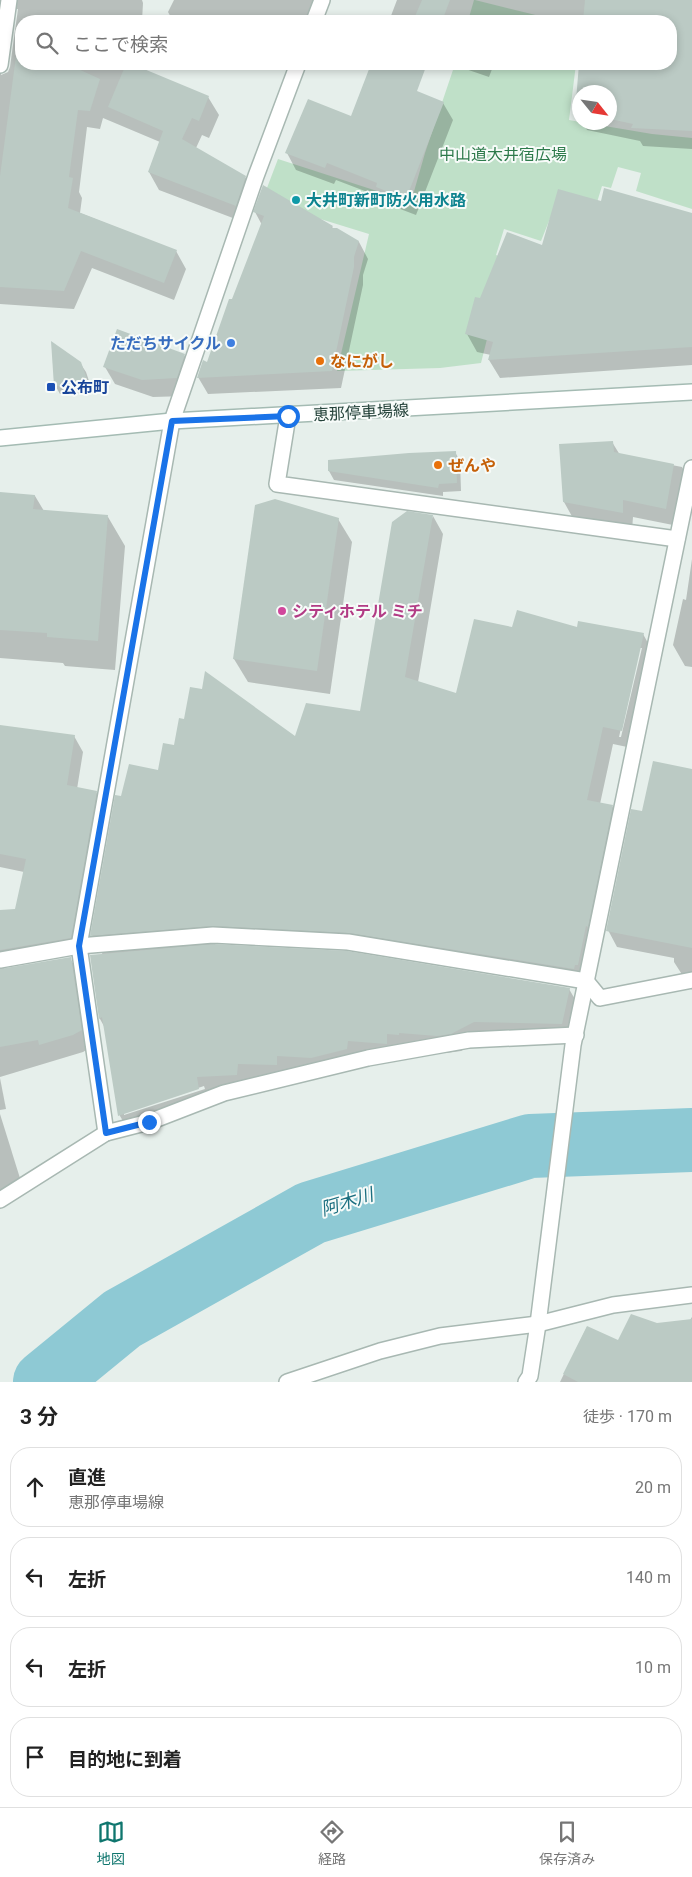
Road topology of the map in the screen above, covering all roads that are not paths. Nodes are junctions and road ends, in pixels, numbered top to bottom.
1 (9, 0) edge
2 (322, 0) edge
3 (316, 15) edge
4 (0, 65) edge
5 (296, 70) edge
6 (692, 392) edge
7 (288, 416) junction
8 (172, 421) junction
9 (0, 438) edge
10 (692, 468) edge
11 (677, 539) junction
12 (79, 946) junction
13 (0, 960) edge
14 (692, 980) edge
15 (586, 981) junction
16 (574, 1040) junction
17 (106, 1133) junction
18 (0, 1200) edge
19 (692, 1295) edge
20 (538, 1324) junction
21 (532, 1380) edge
22 (287, 1382) edge

1 - 4 street
2 - 3 street
5 - 8 street
6 - 7 street, 恵那停車場線
7 - 8 street, 恵那停車場線
7 - 11 street
8 - 9 street, 恵那停車場線
8 - 12 street
10 - 11 street
11 - 15 street
12 - 13 street
12 - 15 street
12 - 17 street
14 - 15 street
15 - 16 street
16 - 17 street
16 - 20 street
17 - 18 street
19 - 20 street
20 - 21 street
20 - 22 street

